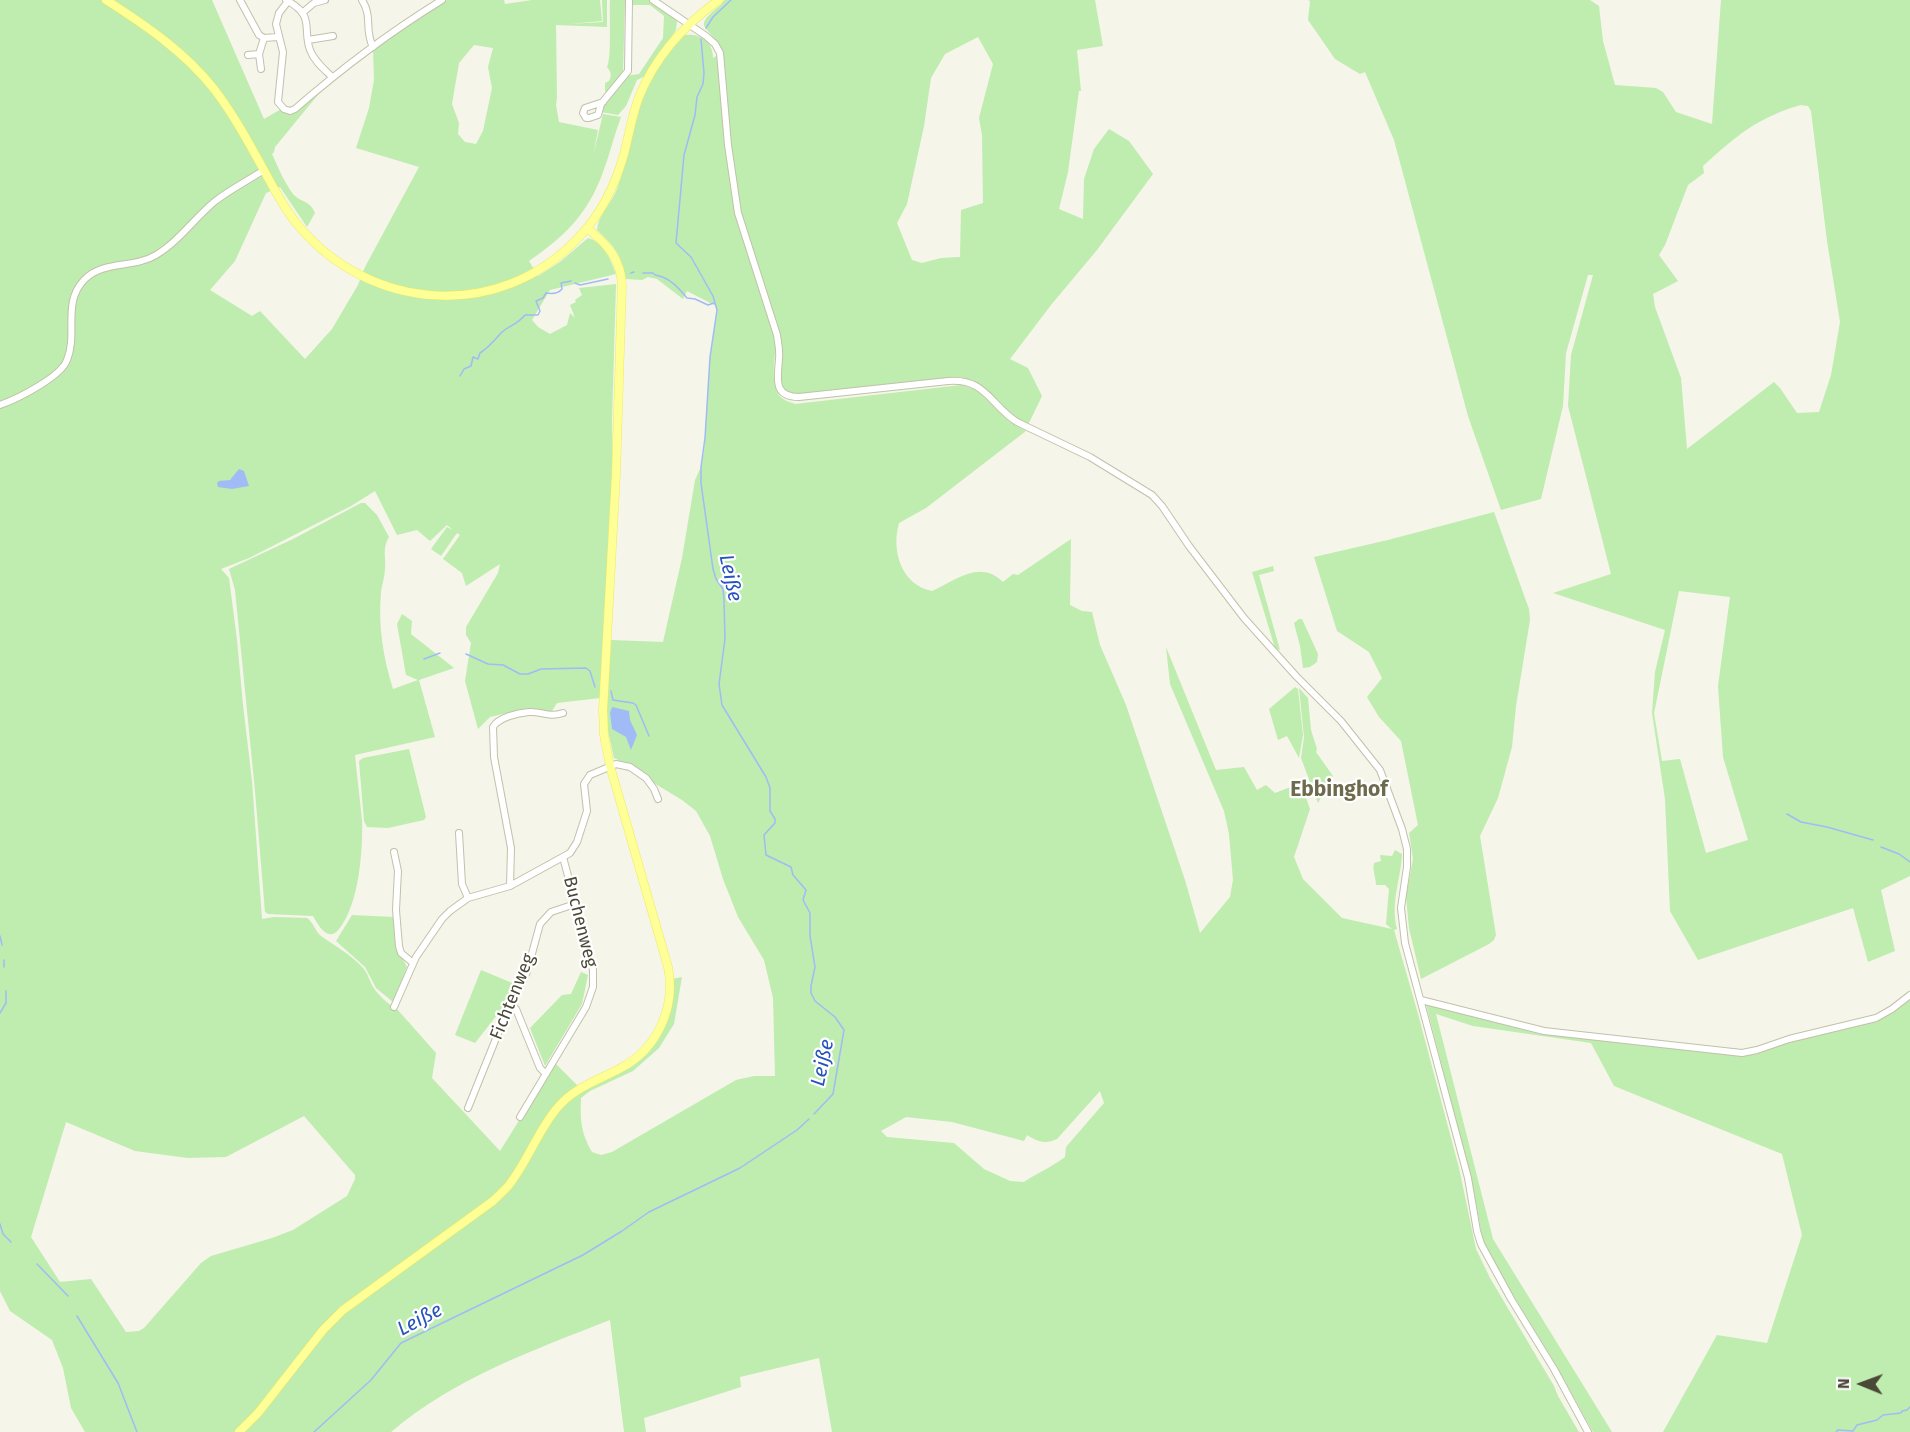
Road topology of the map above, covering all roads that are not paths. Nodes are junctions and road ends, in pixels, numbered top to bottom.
1 (106, 0) edge
2 (240, 0) edge
3 (288, 0) edge
4 (325, 0) edge
5 (362, 0) edge
6 (442, 0) edge
7 (629, 0) edge
8 (654, 0) edge
9 (719, 0) edge
10 (302, 13) junction
11 (689, 23) junction
12 (333, 36) dead end
13 (278, 37) junction
14 (264, 38) junction
15 (308, 40) junction
16 (372, 47) junction
17 (259, 54) junction
18 (248, 55) dead end
19 (261, 69) dead end
20 (332, 77) junction
21 (603, 102) dead end
22 (264, 170) junction
23 (587, 228) junction
24 (0, 405) edge
25 (563, 713) dead end
26 (610, 766) junction
27 (658, 799) dead end
28 (459, 833) dead end
29 (394, 852) dead end
30 (563, 857) junction
31 (510, 886) junction
32 (468, 898) junction
33 (575, 904) junction
34 (412, 963) junction
35 (1910, 995) edge
36 (1421, 1000) junction
37 (511, 1004) junction
38 (394, 1007) dead end
39 (546, 1074) junction
40 (468, 1108) dead end
41 (520, 1118) dead end
42 (239, 1432) edge
43 (1588, 1432) edge

1 - 22 main road
2 - 14 street
3 - 10 street
3 - 13 street
4 - 10 street
5 - 16 street
6 - 16 street
7 - 21 street
8 - 11 street
9 - 11 main road
10 - 15 street
11 - 23 main road
11 - 36 street
12 - 15 street
13 - 14 street
13 - 20 street
14 - 17 street
15 - 20 street
16 - 20 street
17 - 18 street
17 - 19 street
22 - 23 main road
22 - 24 street
23 - 26 main road
25 - 31 street
26 - 27 street
26 - 30 street, Buchenweg
26 - 42 main road
28 - 32 street
29 - 34 street
30 - 31 street
30 - 33 street, Buchenweg
31 - 32 street
32 - 34 street
33 - 37 street, Fichtenweg
33 - 39 street, Buchenweg
34 - 38 street
35 - 36 street
36 - 43 street
37 - 39 street
37 - 40 street, Fichtenweg
39 - 41 street, Buchenweg

